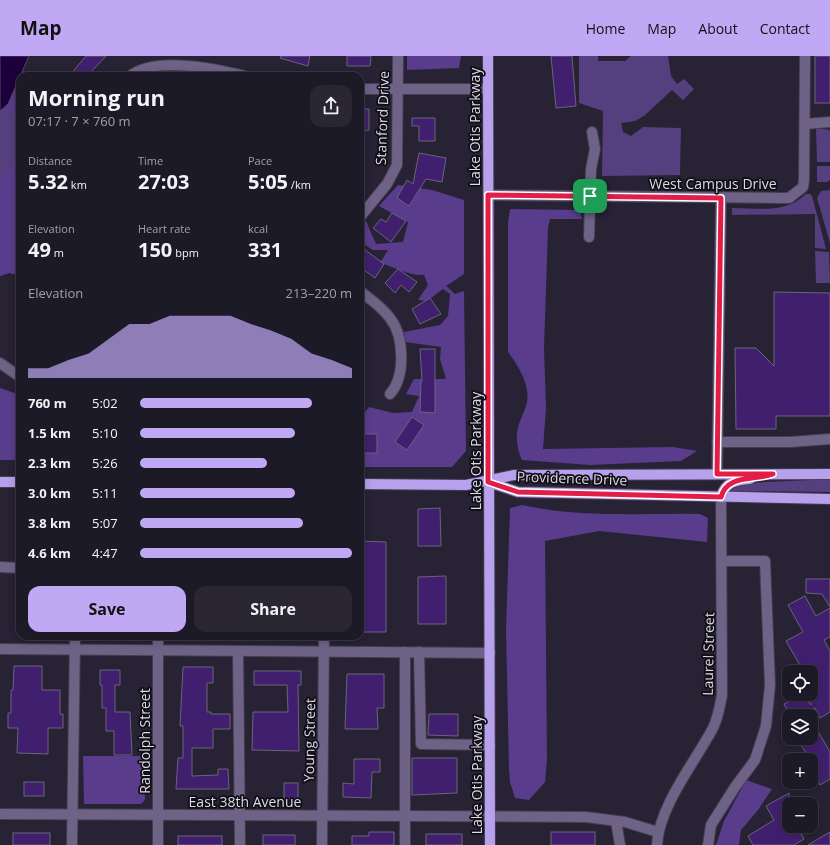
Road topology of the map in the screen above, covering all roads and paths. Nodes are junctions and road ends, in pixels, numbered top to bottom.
1 (398, 56) edge
2 (488, 56) edge
3 (805, 56) edge
4 (133, 72) edge
5 (229, 72) edge
6 (364, 89) edge
7 (399, 90) junction
8 (488, 90) junction
9 (830, 122) edge
10 (805, 124) junction
11 (592, 132) dead end
12 (488, 195) junction
13 (590, 196) junction
14 (721, 198) junction
15 (364, 212) edge
16 (589, 238) dead end
17 (364, 294) edge
18 (0, 363) edge
19 (16, 374) edge
20 (390, 394) dead end
21 (830, 438) edge
22 (716, 442) junction
23 (717, 474) junction
24 (773, 474) junction
25 (830, 474) edge
26 (0, 482) edge
27 (16, 482) edge
28 (488, 482) junction
29 (364, 484) edge
30 (721, 497) junction
31 (830, 499) edge
32 (722, 561) junction
33 (0, 567) edge
34 (16, 568) edge
35 (74, 640) edge
36 (158, 640) edge
37 (324, 640) edge
38 (0, 649) edge
39 (74, 649) junction
40 (158, 651) junction
41 (238, 651) junction
42 (324, 651) junction
43 (405, 652) junction
44 (419, 652) junction
45 (490, 652) junction
46 (490, 745) junction
47 (0, 814) edge
48 (72, 814) junction
49 (158, 815) junction
50 (240, 815) junction
51 (322, 816) junction
52 (405, 816) junction
53 (490, 817) junction
54 (616, 821) junction
55 (658, 832) junction
56 (72, 845) edge
57 (158, 845) edge
58 (240, 845) edge
59 (322, 845) edge
60 (405, 845) edge
61 (490, 845) edge
62 (620, 845) edge
63 (657, 845) edge
64 (708, 845) edge

1 - 7 street, Stanford Drive
2 - 8 main road, Lake Otis Parkway
3 - 10 street, West Campus Drive
4 - 5 street
6 - 7 street
7 - 8 street
7 - 15 street, Stanford Drive
8 - 12 main road, Lake Otis Parkway
9 - 10 street
10 - 14 street, West Campus Drive
11 - 13 street
12 - 13 street, West Campus Drive
12 - 28 main road, Lake Otis Parkway
13 - 14 street, West Campus Drive
13 - 16 street
14 - 22 street
17 - 20 street
18 - 19 street
21 - 22 street
22 - 23 street
23 - 24 main road, Providence Drive
23 - 28 main road, Providence Drive
24 - 25 main road, Providence Drive
24 - 30 main road
26 - 27 main road
28 - 29 main road
28 - 30 main road, Providence Drive
28 - 45 main road, Lake Otis Parkway
30 - 31 main road, Providence Drive
30 - 32 street, Laurel Street
32 - 55 street, Laurel Street
32 - 64 street
33 - 34 street
35 - 39 street
36 - 40 street, Randolph Street
37 - 42 street, Young Street
38 - 39 street
39 - 40 street
39 - 48 street
40 - 41 street
40 - 49 street, Randolph Street
41 - 42 street
41 - 50 street
42 - 43 street
42 - 51 street, Young Street
43 - 44 street
43 - 52 street
44 - 45 street
44 - 46 street
45 - 46 main road, Lake Otis Parkway
46 - 53 main road, Lake Otis Parkway
47 - 48 street, East 38th Avenue
48 - 49 street, East 38th Avenue
48 - 56 street
49 - 50 street, East 38th Avenue
49 - 57 street, Randolph Street
50 - 51 street, East 38th Avenue
50 - 58 street
51 - 52 street, East 38th Avenue
51 - 59 street, Young Street
52 - 53 street, East 38th Avenue
52 - 60 street
53 - 54 street, East 38th Avenue
53 - 61 main road, Lake Otis Parkway
54 - 55 street, East 38th Avenue
54 - 62 street
55 - 63 street, Laurel Street

